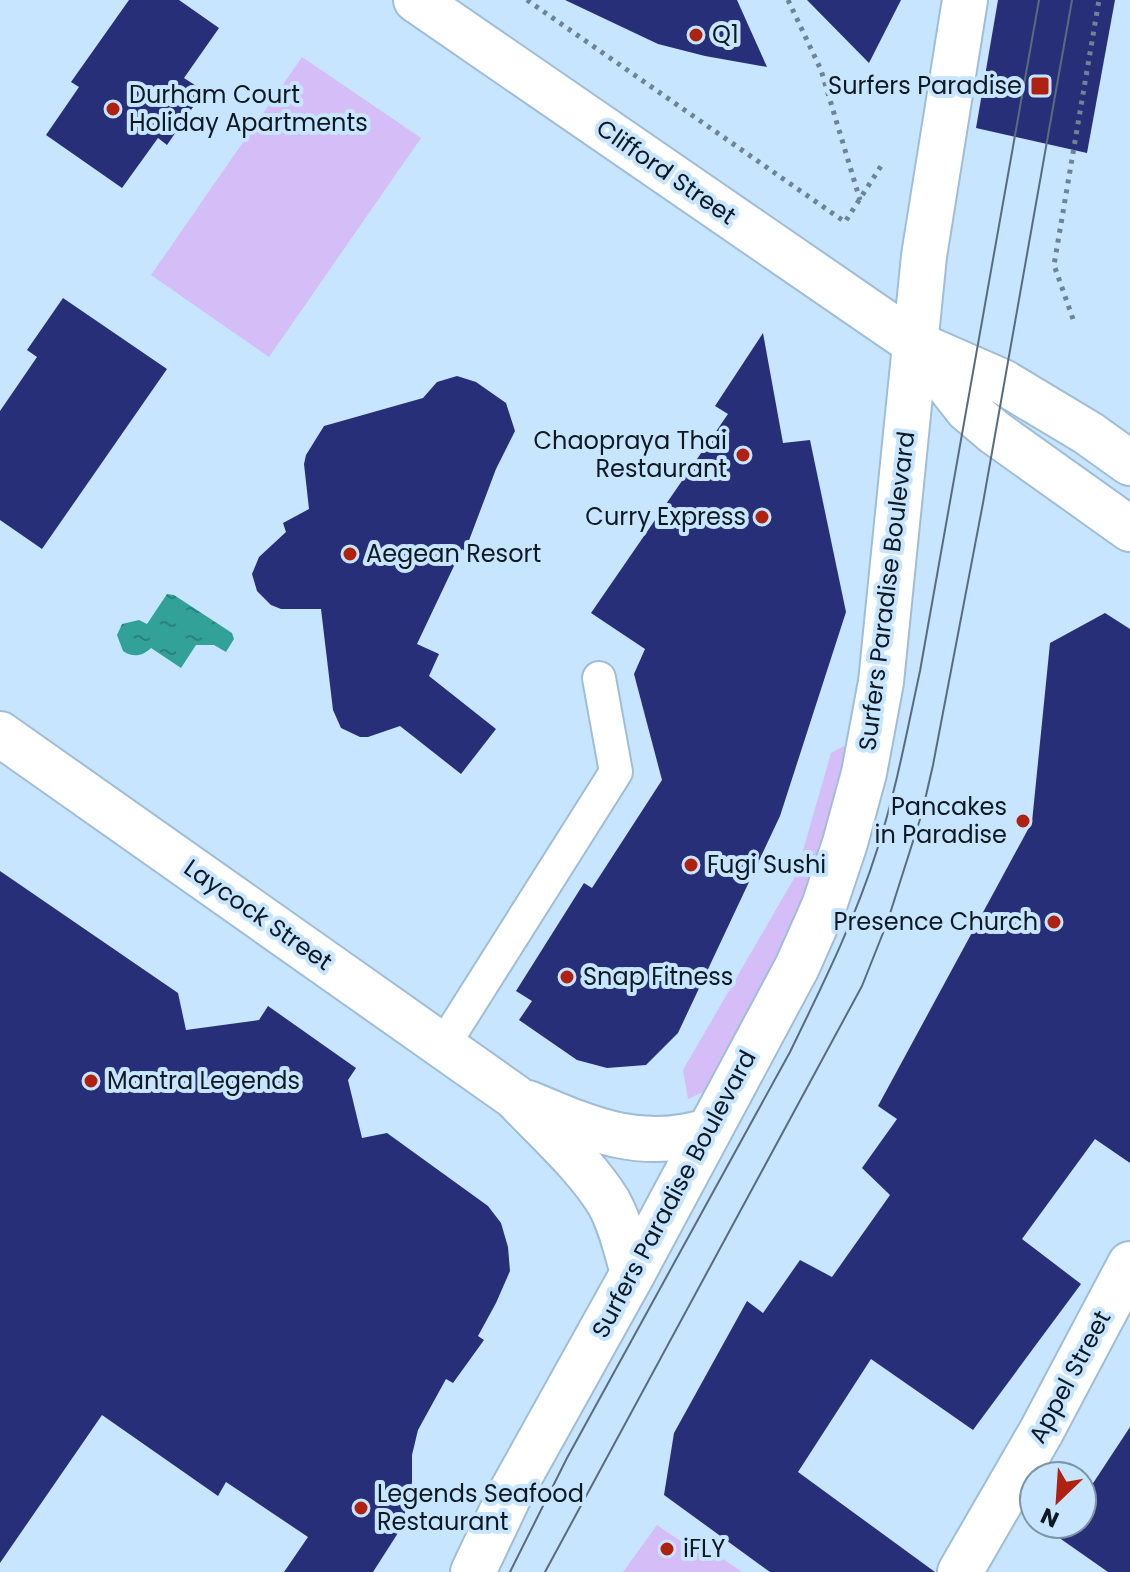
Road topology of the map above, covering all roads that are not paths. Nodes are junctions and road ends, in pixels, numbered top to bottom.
1 (416, 0) edge
2 (965, 0) edge
3 (916, 344) junction
4 (1130, 463) edge
5 (1130, 529) edge
6 (599, 678) dead end
7 (0, 734) edge
8 (443, 1046) junction
9 (515, 1097) junction
10 (708, 1131) junction
11 (1130, 1264) edge
12 (633, 1273) junction
13 (473, 1572) edge
14 (960, 1572) edge

1 - 3 street, Clifford Street
2 - 3 street, Surfers Paradise Boulevard
3 - 4 street, Clifford Street
3 - 5 street, Clifford Street
3 - 10 street, Surfers Paradise Boulevard
6 - 8 lane
7 - 8 street, Laycock Street
8 - 9 street, Laycock Street
9 - 10 street, Laycock Street
9 - 12 street, Laycock Street
10 - 12 street, Surfers Paradise Boulevard
11 - 14 street, Appel Street
12 - 13 street, Surfers Paradise Boulevard

